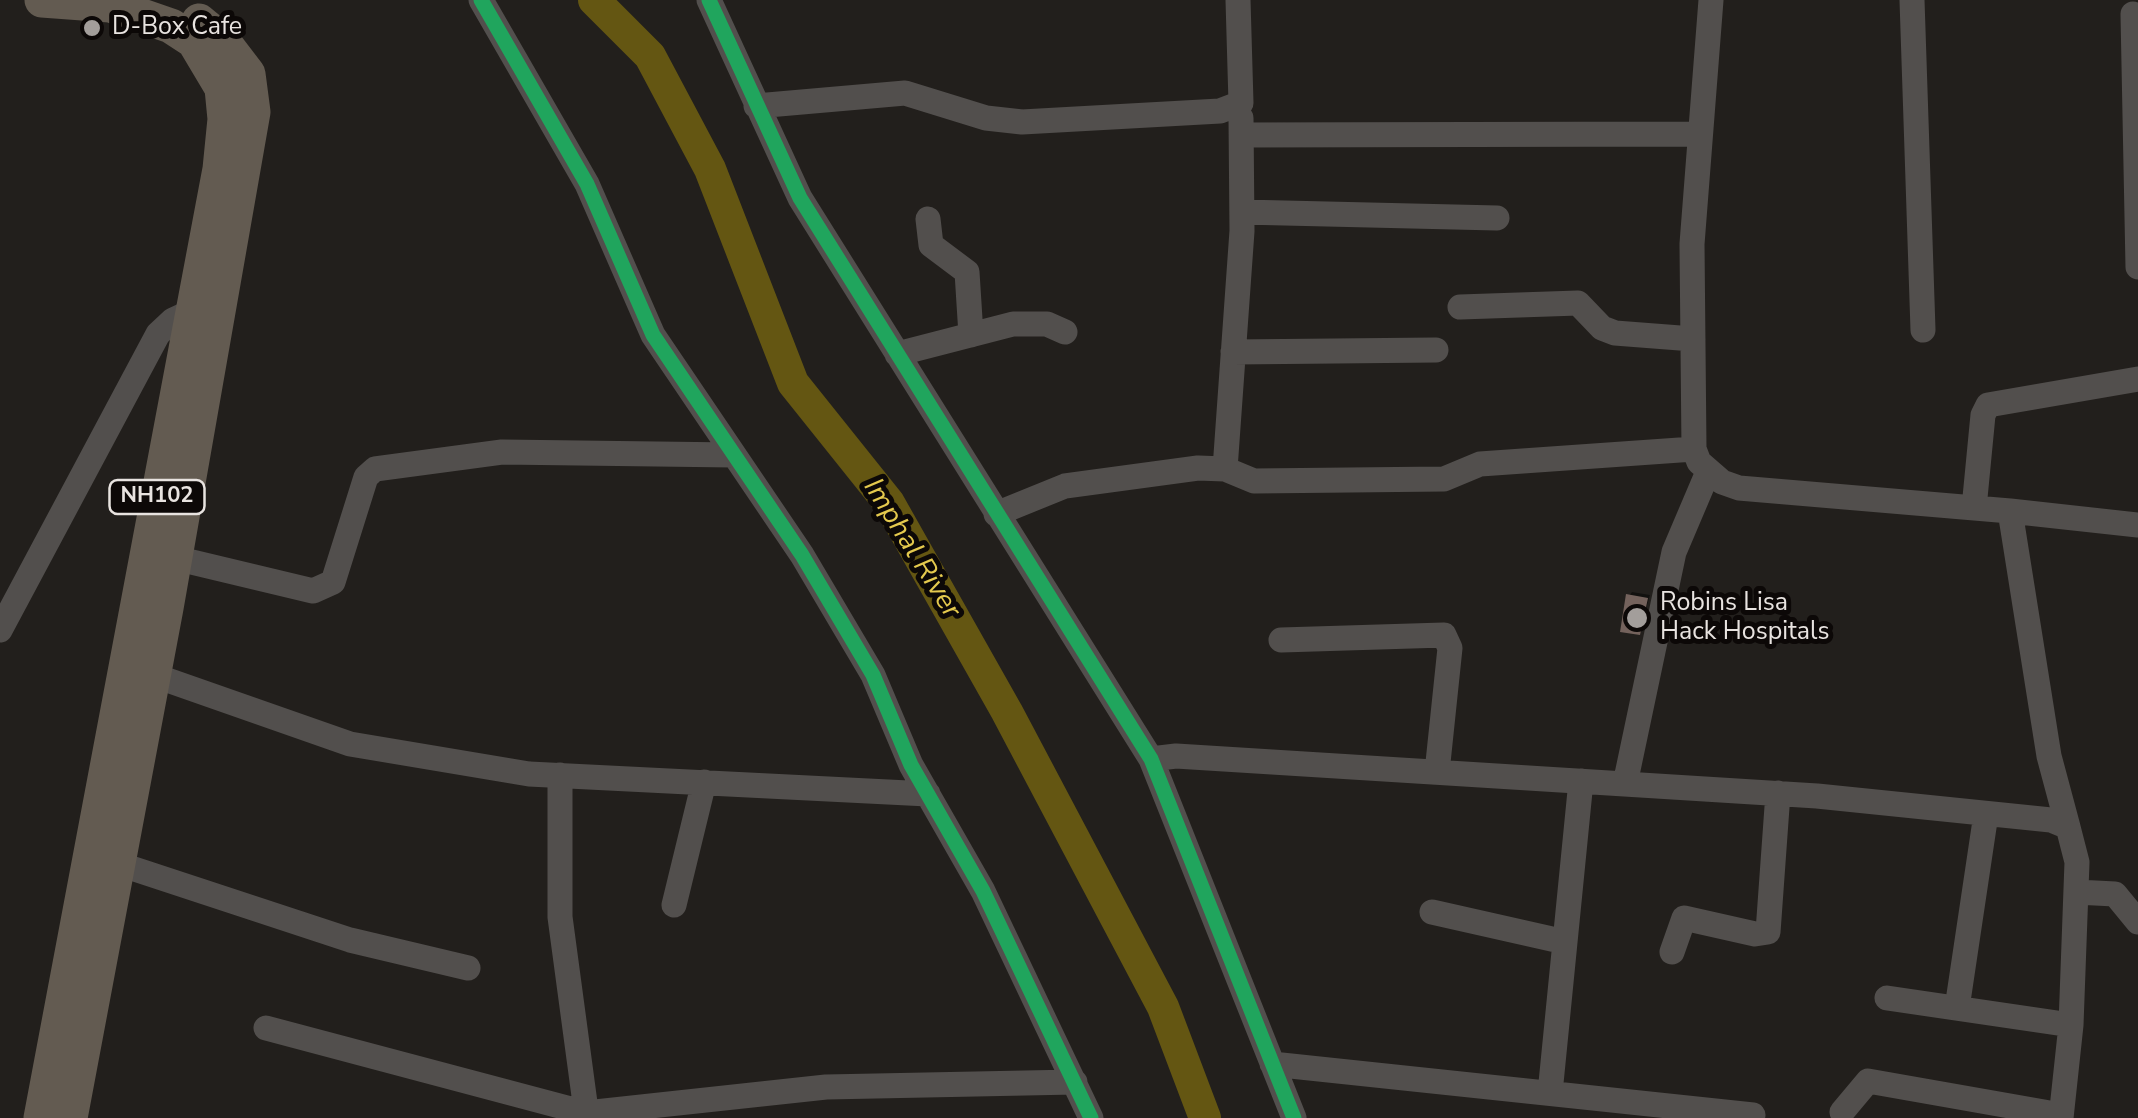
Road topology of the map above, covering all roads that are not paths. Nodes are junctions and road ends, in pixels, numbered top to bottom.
1 (42, 0) edge
2 (167, 0) edge
3 (481, 0) edge
4 (709, 0) edge
5 (1238, 0) edge
6 (1711, 0) edge
7 (1912, 0) edge
8 (82, 1) edge
9 (2134, 9) edge
10 (1241, 103) junction
11 (756, 106) junction
12 (1698, 134) junction
13 (1242, 135) junction
14 (1242, 212) junction
15 (928, 218) dead end
16 (1497, 218) dead end
17 (2138, 267) edge
18 (205, 305) junction
19 (1460, 307) dead end
20 (1923, 330) dead end
21 (1065, 332) dead end
22 (971, 335) junction
23 (1693, 339) junction
24 (1436, 350) dead end
25 (1233, 352) junction
26 (897, 354) junction
27 (2138, 379) edge
28 (1694, 449) junction
29 (734, 455) junction
30 (1225, 469) junction
31 (1708, 472) junction
32 (1974, 508) junction
33 (2010, 511) junction
34 (996, 514) junction
35 (2138, 526) edge
36 (174, 558) junction
37 (0, 630) edge
38 (1281, 640) dead end
39 (154, 675) junction
40 (1150, 758) junction
41 (1436, 772) junction
42 (560, 776) junction
43 (1582, 781) junction
44 (704, 782) junction
45 (1625, 784) junction
46 (928, 794) junction
47 (1778, 794) junction
48 (1986, 814) junction
49 (2068, 827) junction
50 (116, 862) junction
51 (2076, 892) junction
52 (674, 905) dead end
53 (1432, 912) dead end
54 (2138, 922) edge
55 (1565, 942) junction
56 (1672, 952) dead end
57 (468, 968) dead end
58 (1886, 998) dead end
59 (1957, 1008) junction
60 (2071, 1026) junction
61 (266, 1028) dead end
62 (1272, 1064) junction
63 (1075, 1082) junction
64 (1550, 1094) junction
65 (1842, 1112) dead end
66 (587, 1115) edge
67 (1753, 1115) dead end
68 (2061, 1117) edge
69 (41, 1118) edge
70 (70, 1118) edge
71 (1091, 1118) edge
72 (1294, 1118) edge

1 - 8 highway, NH102
2 - 18 highway, NH102
3 - 29 street
4 - 11 street
5 - 10 street
6 - 12 street
7 - 20 street
8 - 18 highway, NH102
9 - 17 street
10 - 11 street
10 - 13 street
11 - 26 street
12 - 13 street
12 - 23 street
13 - 14 street
14 - 16 street
14 - 25 street
15 - 22 street
18 - 36 highway, NH102
18 - 37 street
18 - 69 highway, NH102
19 - 23 street
21 - 22 street
22 - 26 street
23 - 28 street
24 - 25 street
25 - 30 street
26 - 34 street
27 - 32 street
28 - 30 street
28 - 31 street
29 - 36 street
29 - 46 street
30 - 34 street
31 - 32 street
31 - 45 street
32 - 33 street
33 - 35 street
33 - 49 street
34 - 40 street
36 - 39 highway, NH102
38 - 41 street
39 - 42 street
39 - 50 highway, NH102
40 - 41 street
40 - 62 street
41 - 43 street
42 - 44 street
42 - 66 street
43 - 45 street
43 - 55 street
44 - 46 street
44 - 52 street
45 - 47 street
46 - 63 street
47 - 48 street
47 - 56 street
48 - 49 street
48 - 59 street
49 - 51 street
50 - 57 street
50 - 70 highway, NH102
51 - 54 street
51 - 60 street
53 - 55 street
55 - 64 street
58 - 59 street
59 - 60 street
60 - 68 street
61 - 66 street
62 - 64 street
62 - 72 street
63 - 66 street
63 - 71 street
64 - 67 street
65 - 68 street

